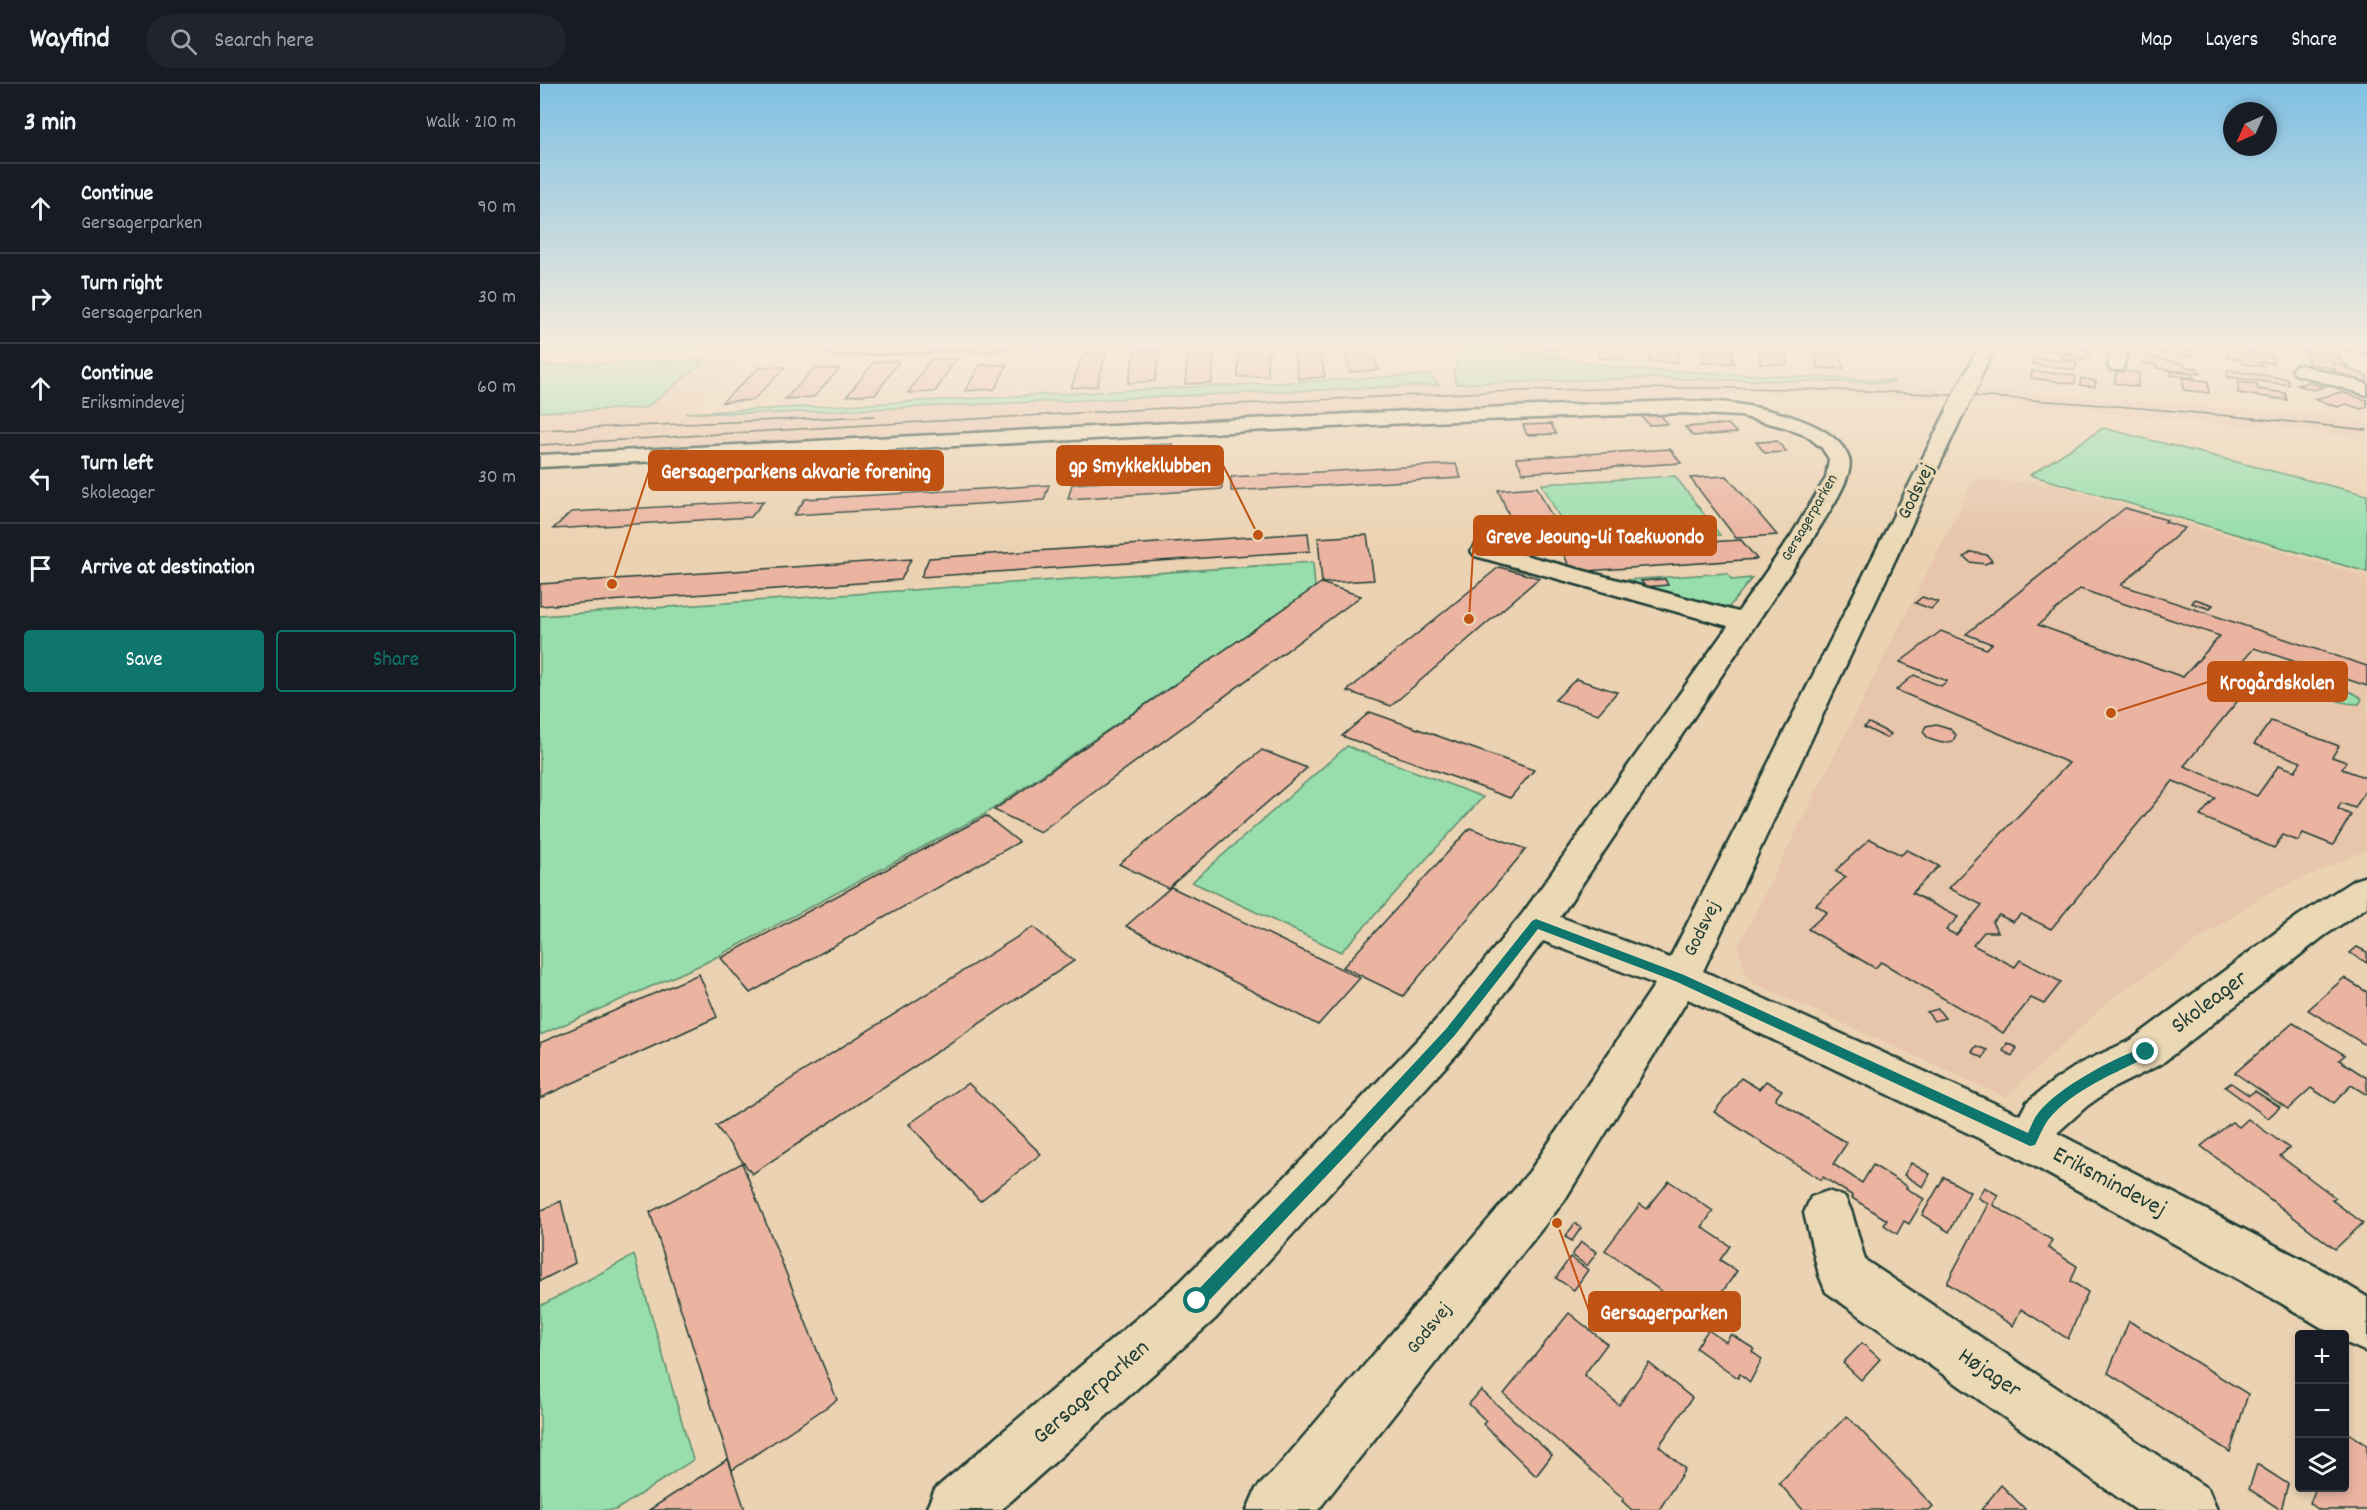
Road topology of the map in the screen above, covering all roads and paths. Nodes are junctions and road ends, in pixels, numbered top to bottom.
1 (1567, 411) edge
2 (1744, 411) edge
3 (1956, 411) edge
4 (540, 461) edge
5 (1483, 551) dead end
6 (1744, 622) junction
7 (2367, 889) edge
8 (1536, 923) junction
9 (1680, 978) junction
10 (2030, 1141) junction
11 (1828, 1213) dead end
12 (2367, 1326) edge
13 (956, 1510) edge
14 (1277, 1510) edge
15 (2187, 1510) edge

1 - 4 street, Gersagerparken
2 - 6 street, Gersagerparken
3 - 9 street, Godsvej, bridge
5 - 6 street
6 - 8 street, Gersagerparken
7 - 10 street, Skoleager
8 - 9 street
8 - 13 street, Gersagerparken
9 - 10 street, Eriksmindevej
9 - 14 street, Godsvej
10 - 12 street, Eriksmindevej
11 - 15 street, Højager

